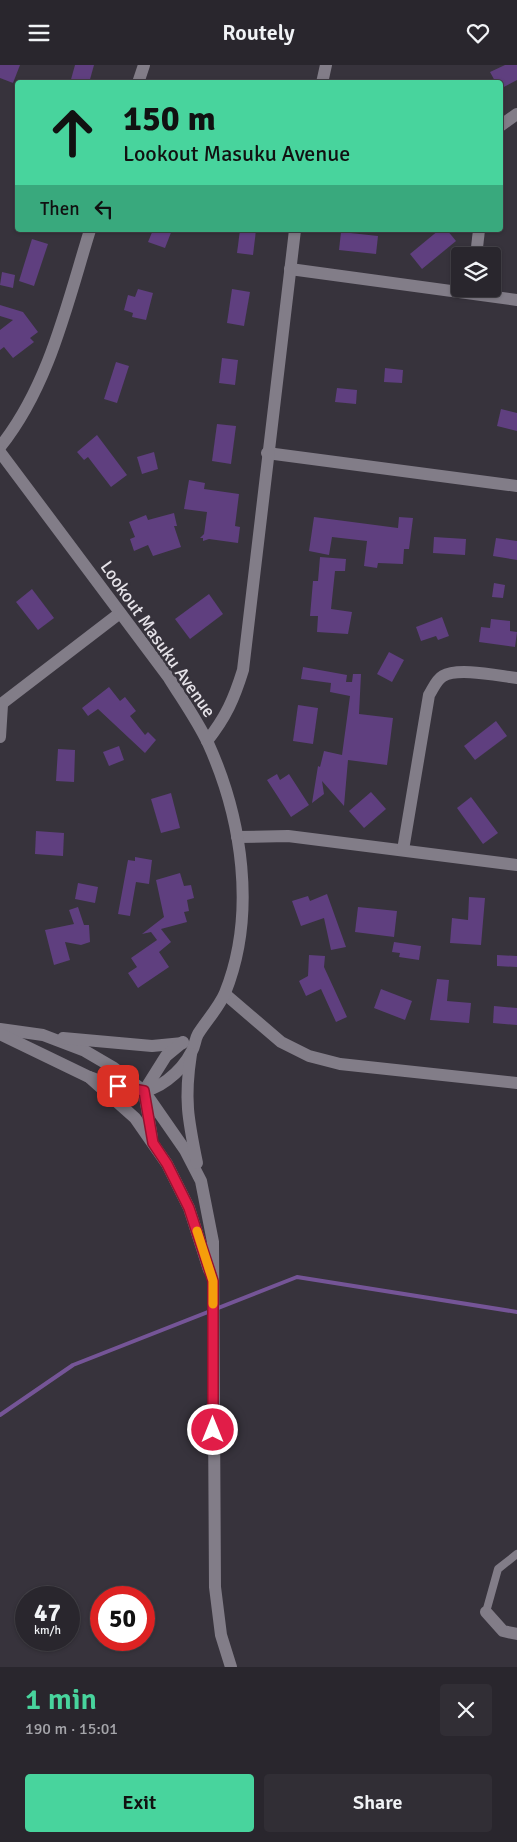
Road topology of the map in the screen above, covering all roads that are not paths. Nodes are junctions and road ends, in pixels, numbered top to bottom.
1 (144, 65) edge
2 (326, 65) edge
3 (139, 80) edge
4 (323, 80) edge
5 (517, 113) edge
6 (503, 124) edge
7 (89, 232) edge
8 (295, 232) edge
9 (479, 232) edge
10 (477, 247) edge
11 (290, 269) junction
12 (451, 289) edge
13 (500, 297) edge
14 (517, 300) edge
15 (0, 447) edge
16 (0, 452) edge
17 (267, 453) junction
18 (517, 486) edge
19 (120, 613) junction
20 (517, 678) edge
21 (1, 705) edge
22 (0, 737) edge
23 (207, 741) junction
24 (237, 837) junction
25 (403, 850) junction
26 (517, 865) edge
27 (225, 994) junction
28 (0, 1029) edge
29 (0, 1034) edge
30 (43, 1035) junction
31 (187, 1047) junction
32 (90, 1077) junction
33 (517, 1083) edge
34 (144, 1091) junction
35 (153, 1143) junction
36 (201, 1181) junction
37 (213, 1281) junction
38 (517, 1554) edge
39 (486, 1612) joint
40 (517, 1634) edge
41 (231, 1667) edge

1 - 3 street
2 - 4 street
5 - 6 street
7 - 15 street
8 - 11 street
9 - 10 street
11 - 12 street
11 - 17 street
13 - 14 street
16 - 19 street, Lookout Masuku Avenue
17 - 18 street
17 - 23 street
19 - 21 street
19 - 23 street, Lookout Masuku Avenue
20 - 25 street
21 - 22 street
23 - 24 street, Lookout Masuku Avenue
24 - 25 street
24 - 27 street, Lookout Masuku Avenue
25 - 26 street
27 - 31 street, Lookout Masuku Avenue
27 - 33 street
28 - 30 street
29 - 32 street
30 - 31 street
30 - 34 street
31 - 34 street
31 - 34 street, Lookout Masuku Avenue
31 - 36 street
32 - 34 street
32 - 35 street
34 - 35 street
34 - 36 street
35 - 37 street
36 - 37 street
37 - 41 street
38 - 39 lane
39 - 40 street

